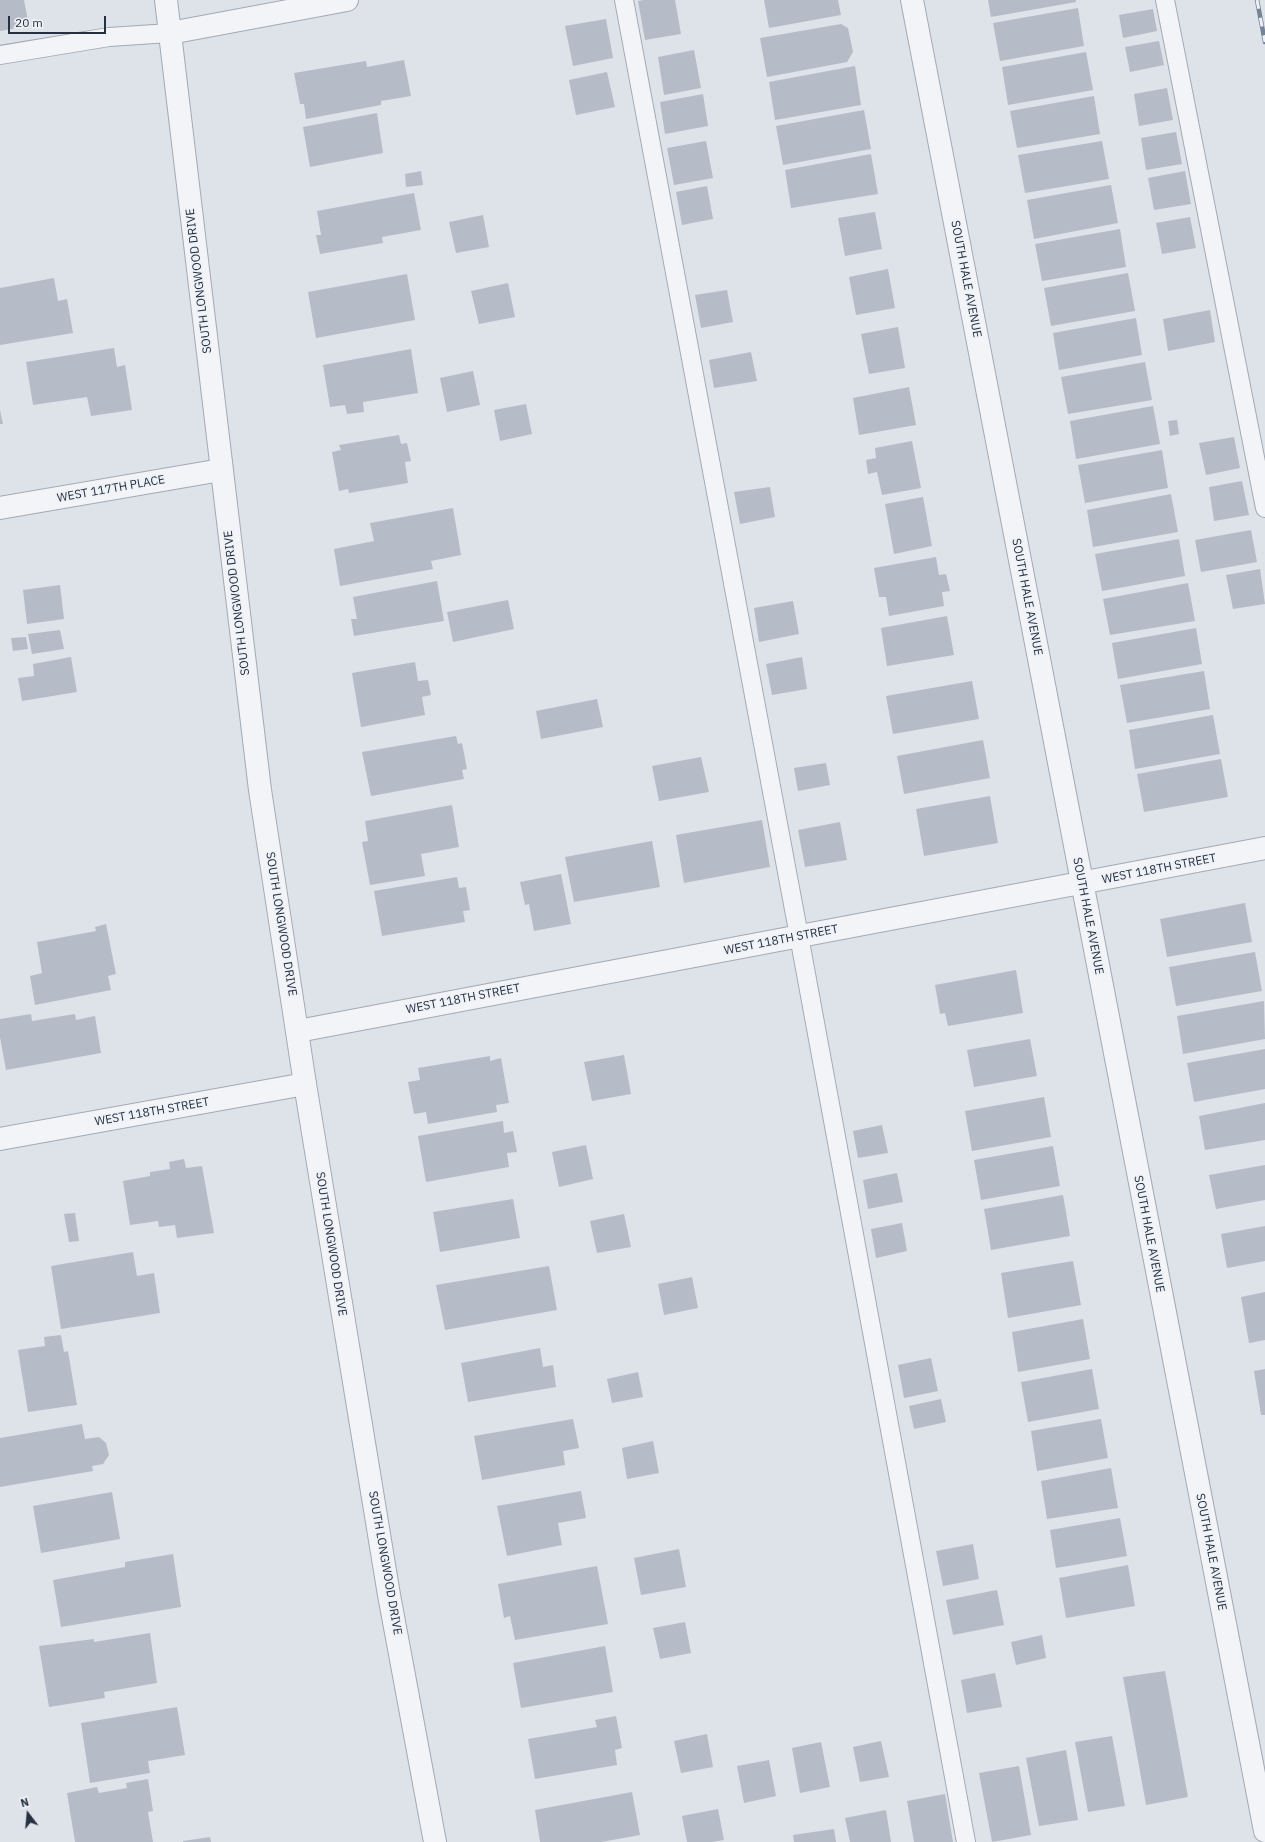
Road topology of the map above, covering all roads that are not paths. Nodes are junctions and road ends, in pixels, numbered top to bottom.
1 (166, 0) edge
2 (347, 0) edge
3 (624, 0) edge
4 (912, 0) edge
5 (1165, 0) edge
6 (170, 33) junction
7 (0, 55) edge
8 (221, 470) junction
9 (0, 508) edge
10 (1265, 508) edge
11 (1265, 848) edge
12 (1082, 883) junction
13 (800, 936) junction
14 (298, 1031) junction
15 (305, 1084) junction
16 (0, 1139) edge
17 (1265, 1831) edge
18 (435, 1842) edge
19 (966, 1842) edge

1 - 6 street, SOUTH LONGWOOD DRIVE
2 - 6 street
3 - 13 lane
4 - 12 street, SOUTH HALE AVENUE
5 - 10 lane
6 - 7 lane
6 - 8 street, SOUTH LONGWOOD DRIVE
8 - 9 street, WEST 117TH PLACE
8 - 14 street, SOUTH LONGWOOD DRIVE
11 - 12 street, WEST 118TH STREET
12 - 13 street, WEST 118TH STREET
12 - 17 street, SOUTH HALE AVENUE
13 - 14 street, WEST 118TH STREET
13 - 19 lane
14 - 15 street, SOUTH LONGWOOD DRIVE
15 - 16 street, WEST 118TH STREET
15 - 18 street, SOUTH LONGWOOD DRIVE

